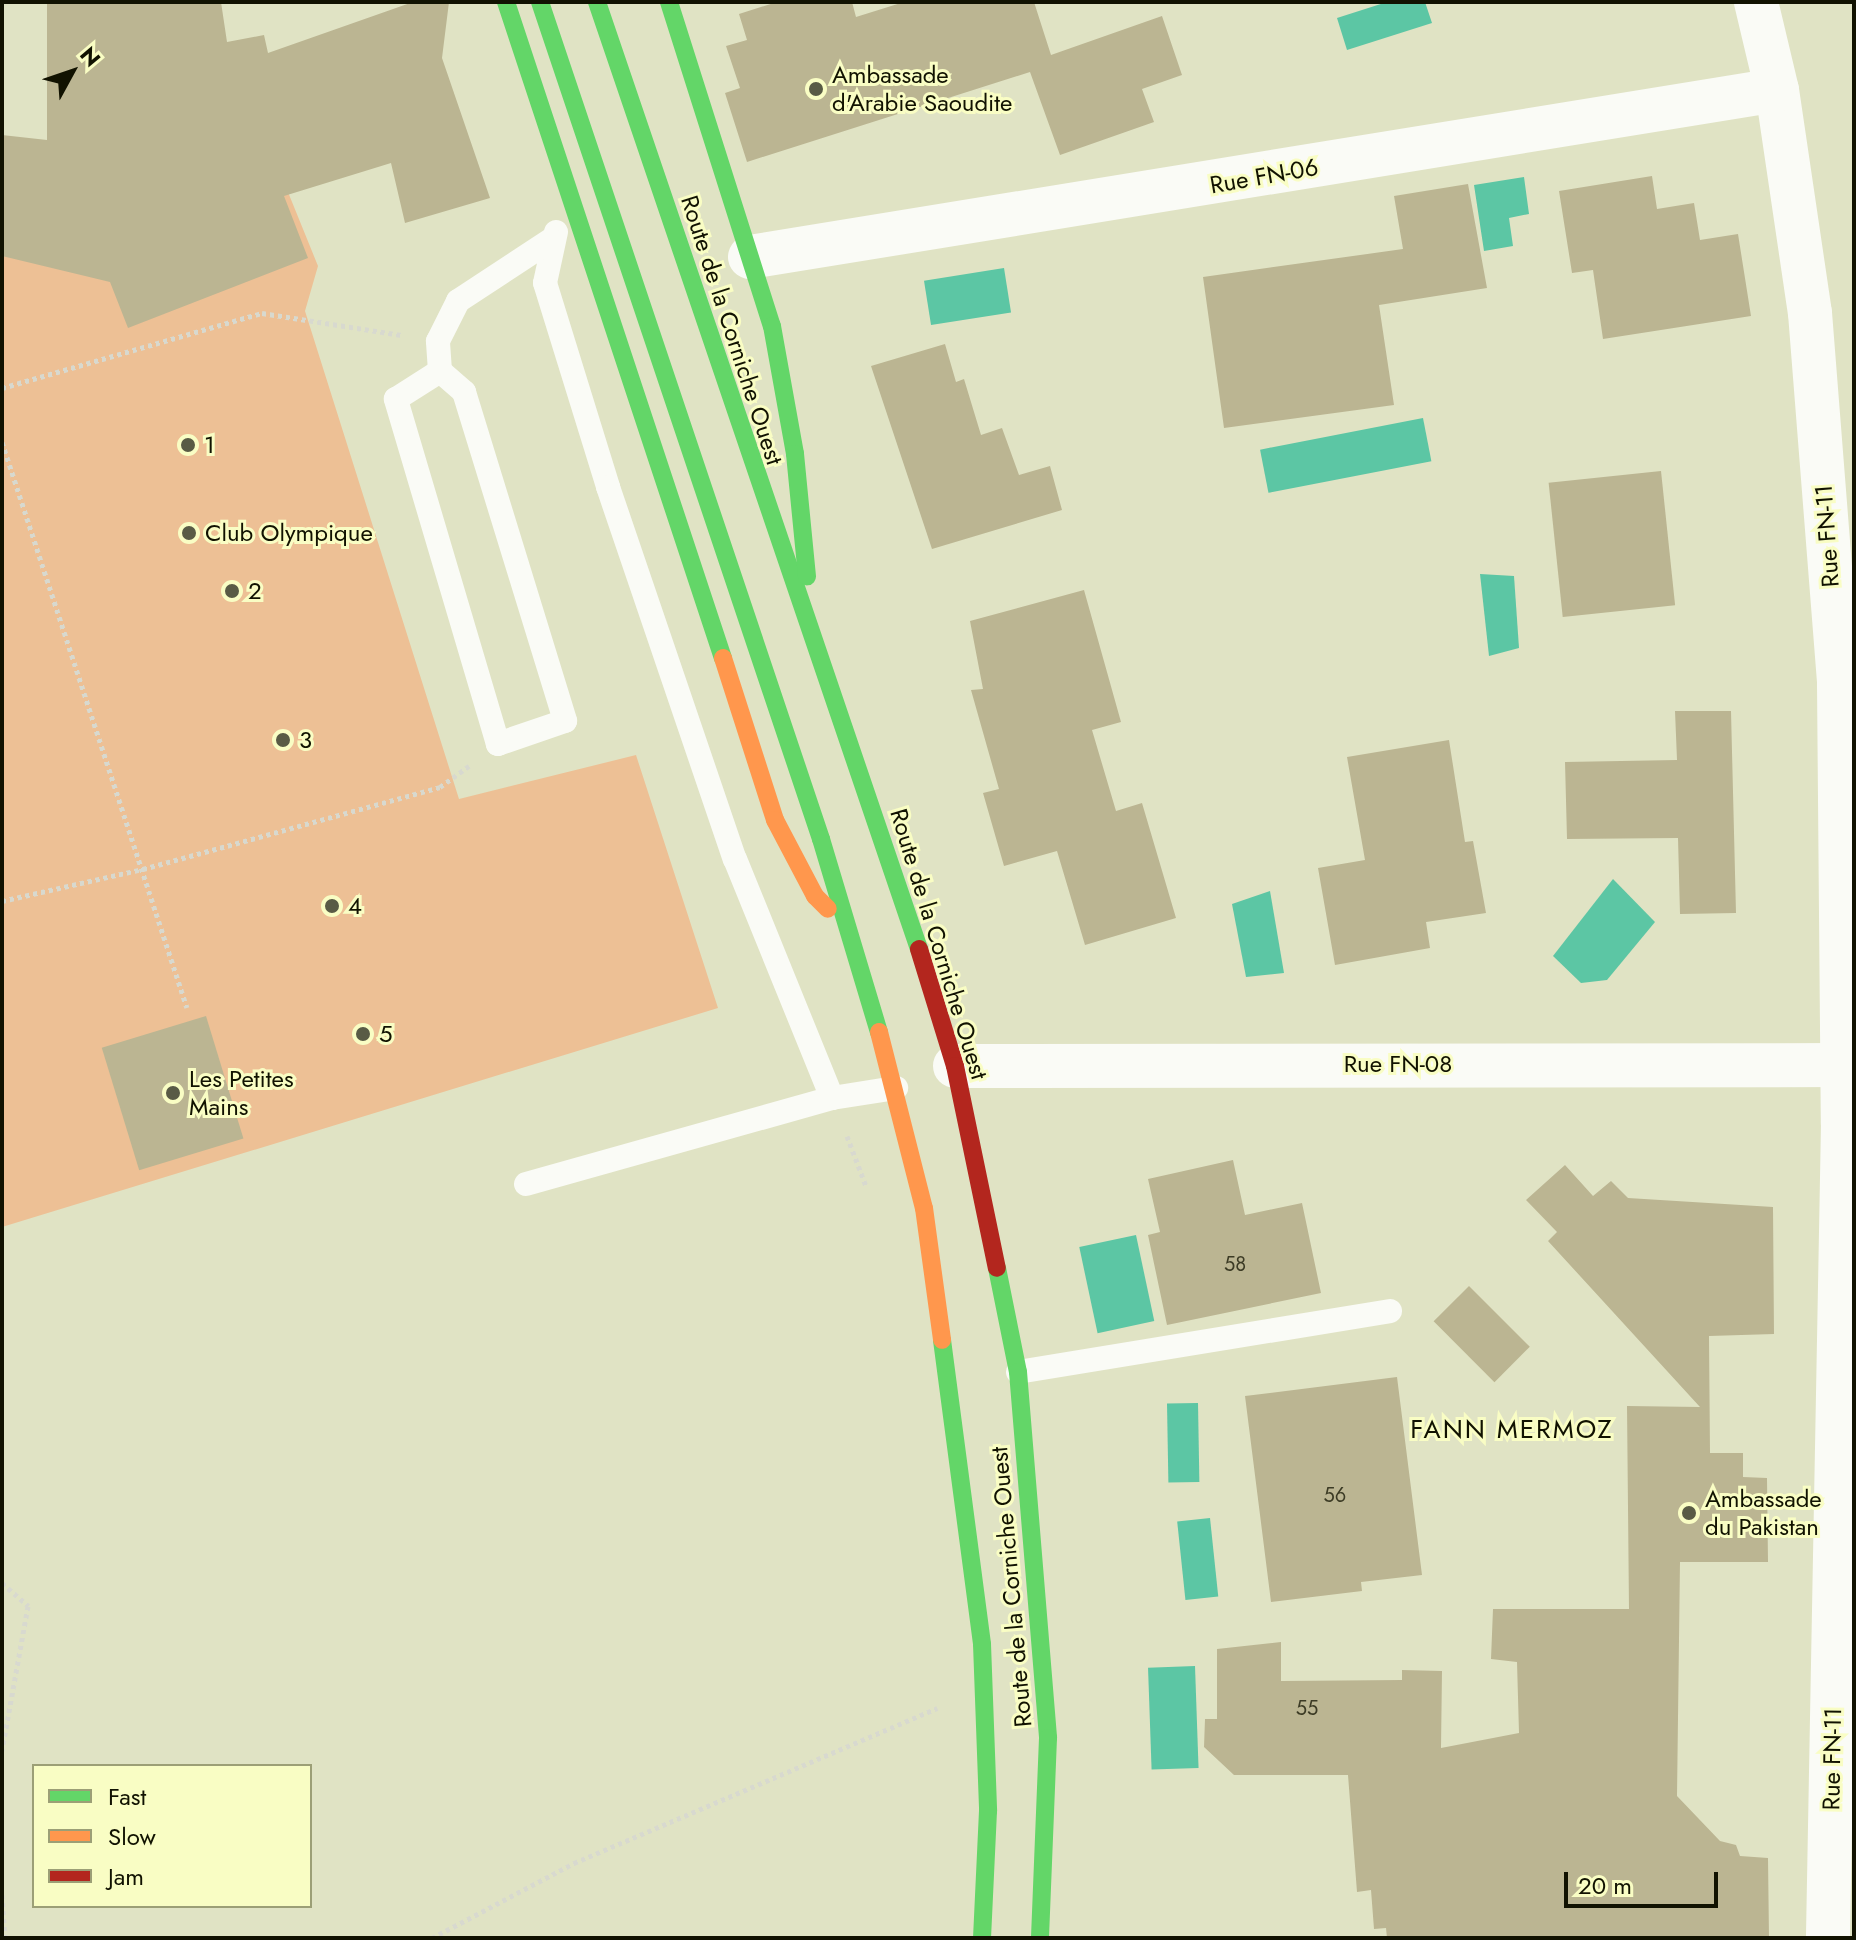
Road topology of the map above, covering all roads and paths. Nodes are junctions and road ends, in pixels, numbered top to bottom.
1 (506, 2) edge
2 (540, 2) edge
3 (597, 2) edge
4 (669, 2) edge
5 (1756, 2) edge
6 (1777, 90) junction
7 (575, 199) junction
8 (551, 240) junction
9 (750, 257) junction
10 (438, 341) junction
11 (440, 371) junction
12 (2, 388) edge
13 (2, 442) edge
14 (816, 658) junction
15 (498, 744) junction
16 (143, 869) junction
17 (2, 901) edge
18 (850, 931) junction
19 (187, 1008) dead end
20 (1841, 1065) junction
21 (955, 1066) junction
22 (896, 1088) junction
23 (832, 1098) junction
24 (1848, 1124) edge
25 (526, 1184) dead end
26 (1390, 1311) dead end
27 (1018, 1372) junction
28 (2, 1583) edge
29 (952, 1701) dead end
30 (2, 1751) edge
31 (2, 1895) edge
32 (5, 1938) edge
33 (432, 1938) edge
34 (982, 1938) edge
35 (1040, 1938) edge
36 (1828, 1938) edge

1 - 7 highway
2 - 18 highway, Route de la Corniche Ouest
3 - 14 highway, Route de la Corniche Ouest
4 - 9 highway
5 - 6 street, Rue FN-11
6 - 9 street, Rue FN-06
6 - 20 street, Rue FN-11
7 - 8 lane
7 - 18 highway
8 - 10 lane
8 - 23 lane
9 - 14 highway
10 - 11 lane
10 - 12 path
11 - 15 lane
11 - 15 lane
13 - 16 path
14 - 21 highway, Route de la Corniche Ouest
15 - 16 path
16 - 17 path
16 - 19 path
18 - 22 highway, Route de la Corniche Ouest
20 - 21 street, Rue FN-08
20 - 24 street, Rue FN-11
21 - 27 highway, Route de la Corniche Ouest
22 - 23 lane
22 - 34 highway, Route de la Corniche Ouest
23 - 25 lane
24 - 36 street, Rue FN-11
26 - 27 lane
27 - 35 highway, Route de la Corniche Ouest
28 - 30 path
29 - 33 path
31 - 32 path

